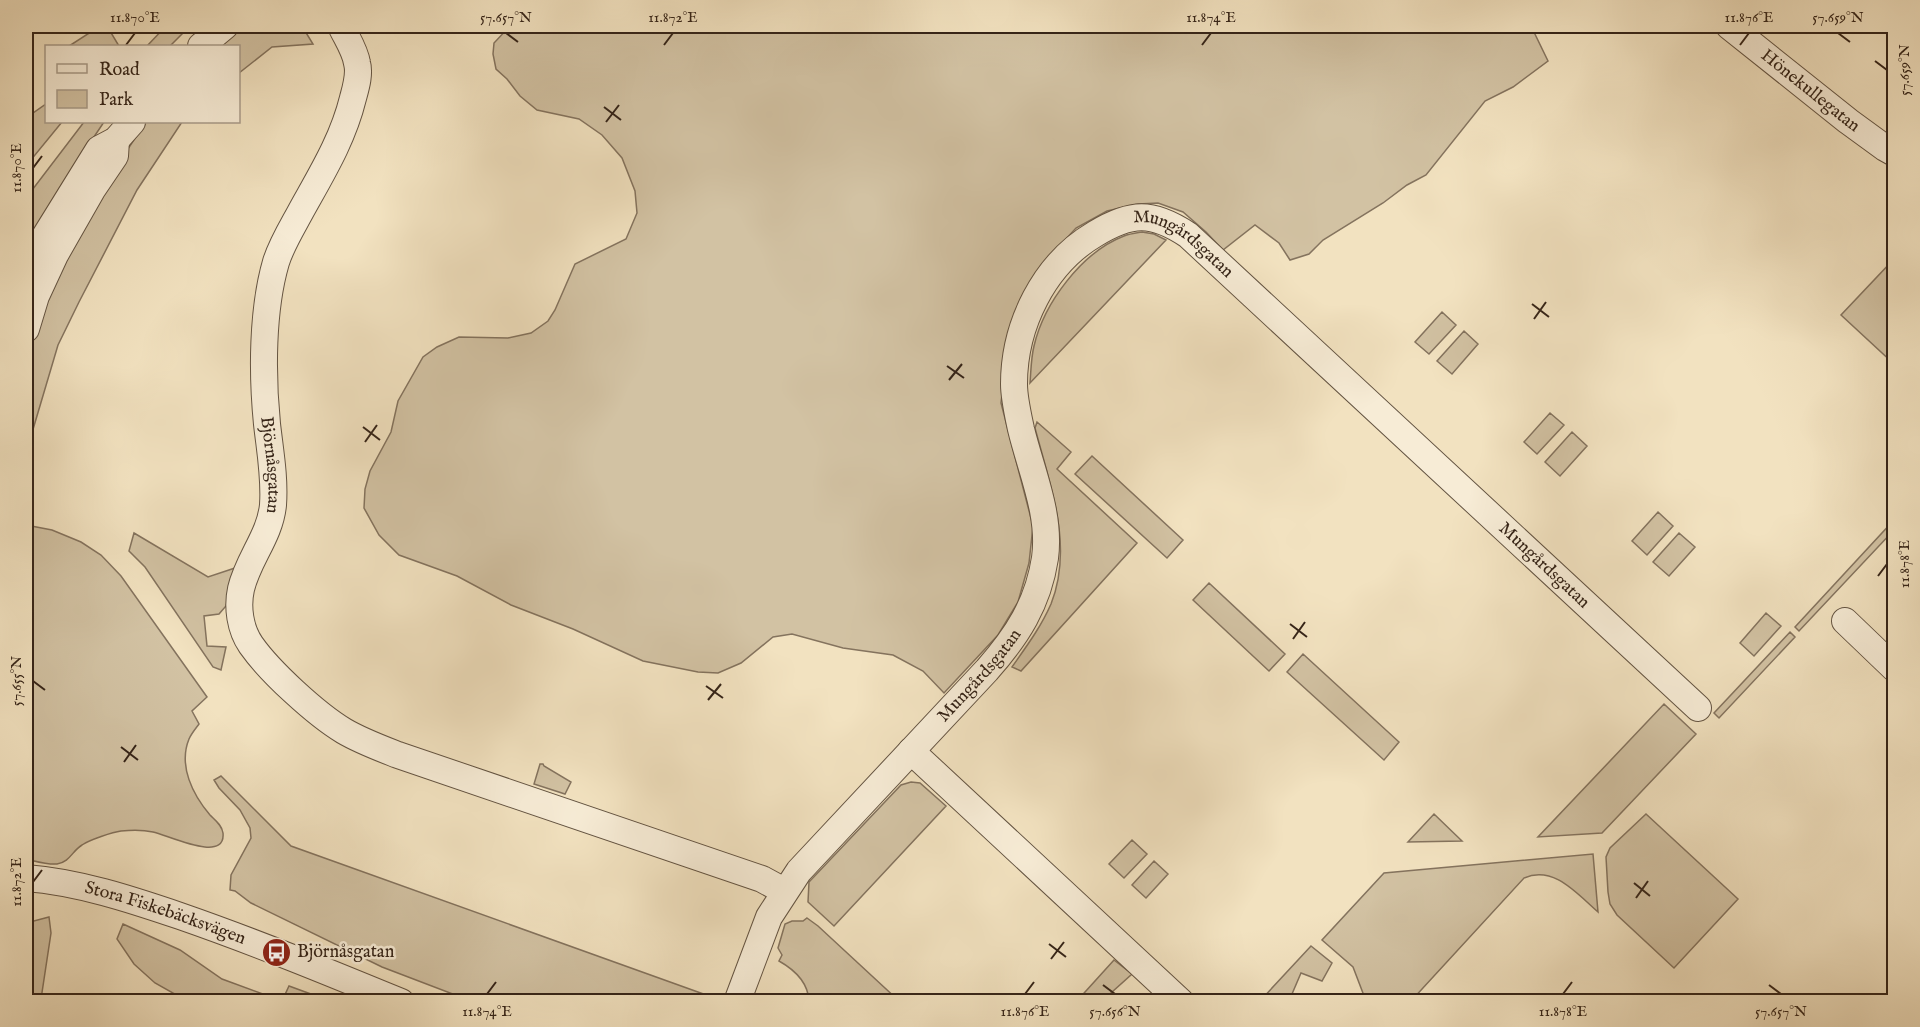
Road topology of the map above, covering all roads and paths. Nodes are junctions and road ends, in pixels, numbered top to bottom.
1 (225, 26) edge
2 (341, 26) edge
3 (1729, 26) edge
4 (202, 45) edge
5 (124, 130) edge
6 (1894, 153) edge
7 (26, 270) edge
8 (26, 329) edge
9 (1845, 621) dead end
10 (1894, 668) edge
11 (1698, 708) dead end
12 (911, 751) junction
13 (26, 878) edge
14 (784, 891) junction
15 (401, 1002) edge
16 (737, 1002) edge
17 (1181, 1002) edge

1 - 4 street
2 - 14 street, Björnåsgatan
3 - 6 street, Hönekullegatan
5 - 7 street
5 - 8 street
9 - 10 street
11 - 12 street, Mungårdsgatan
12 - 14 street, Mungårdsgatan
12 - 17 street
13 - 15 street, Stora Fiskebäcksvägen
14 - 16 street, Mungårdsgatan

